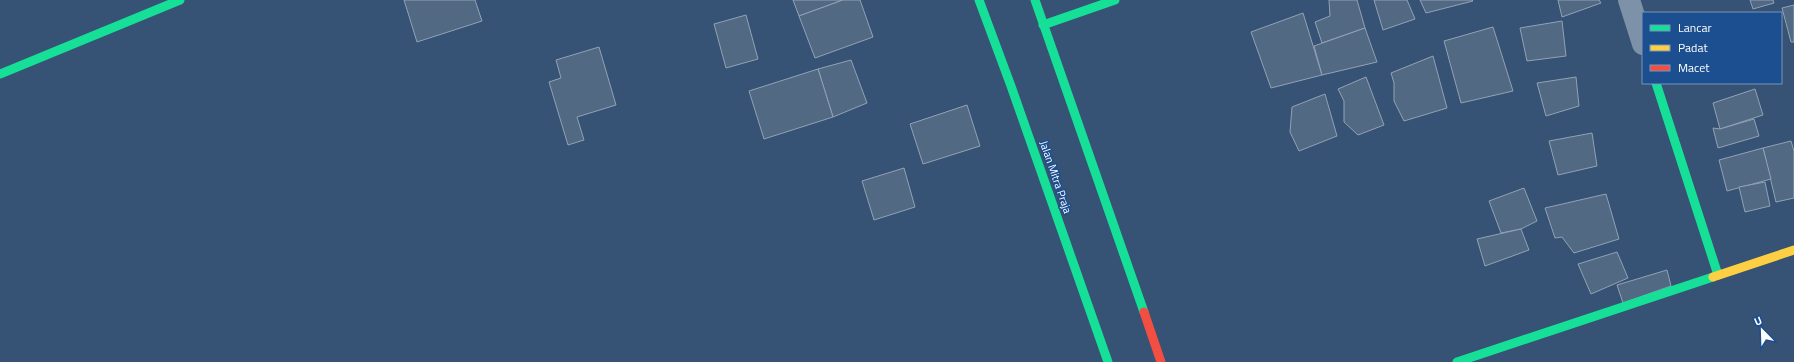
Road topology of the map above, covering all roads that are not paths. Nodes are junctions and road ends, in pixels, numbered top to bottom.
1 (180, 0) edge
2 (979, 0) edge
3 (1035, 0) edge
4 (1115, 0) edge
5 (1629, 0) edge
6 (1043, 25) junction
7 (1642, 41) edge
8 (0, 74) edge
9 (1656, 84) edge
10 (1794, 250) edge
11 (1718, 275) junction
12 (1108, 362) edge
13 (1161, 362) edge
14 (1457, 362) edge

1 - 8 street
2 - 12 street, Jalan Mitra Praja
3 - 6 street
4 - 6 street
5 - 7 street
6 - 13 street
9 - 11 street
10 - 11 street
11 - 14 street

